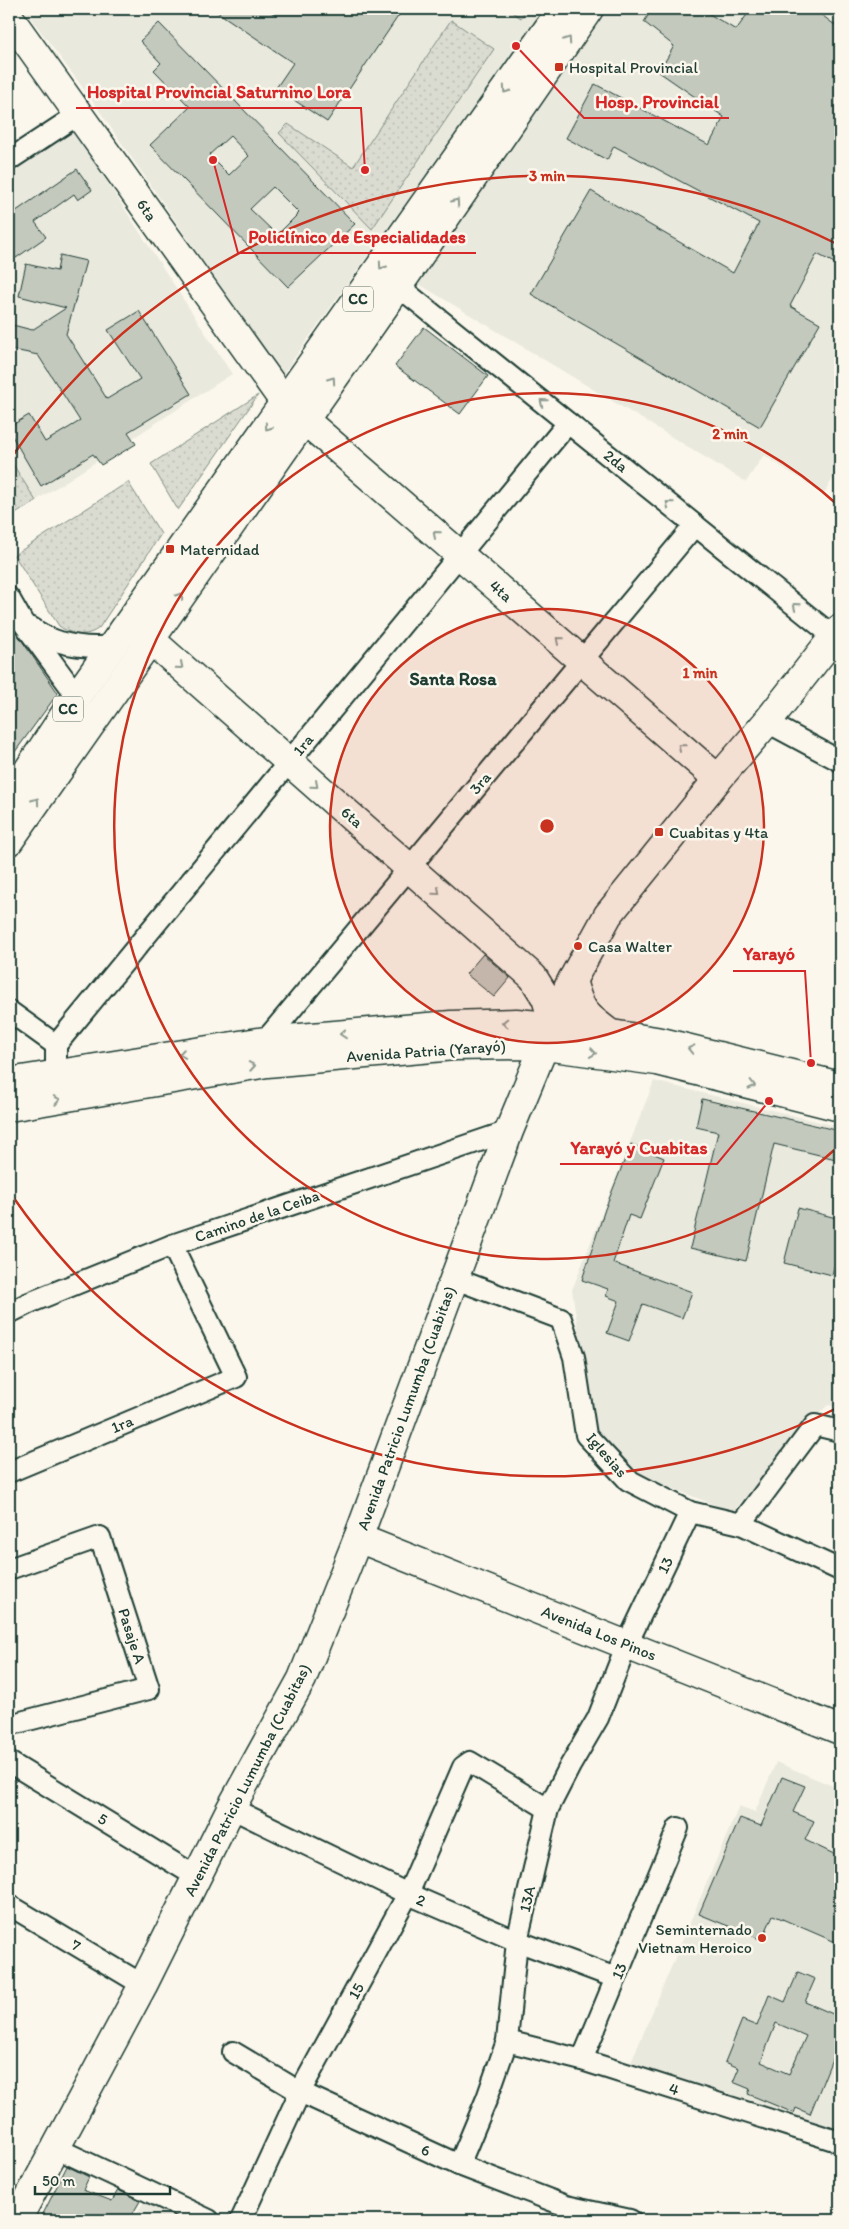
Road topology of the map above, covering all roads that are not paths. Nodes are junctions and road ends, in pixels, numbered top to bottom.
1 (562, 9) edge
2 (589, 9) edge
3 (9, 17) edge
4 (79, 114) junction
5 (9, 160) edge
6 (398, 286) junction
7 (294, 411) junction
8 (568, 423) junction
9 (695, 525) junction
10 (460, 555) junction
11 (9, 601) edge
12 (22, 621) junction
13 (140, 631) junction
14 (837, 633) edge
15 (114, 646) junction
16 (582, 660) junction
17 (78, 696) junction
18 (767, 722) junction
19 (840, 760) edge
20 (289, 762) junction
21 (718, 779) junction
22 (9, 799) edge
23 (9, 841) edge
24 (409, 868) junction
25 (572, 980) junction
26 (9, 1011) edge
27 (612, 1035) junction
28 (549, 1036) junction
29 (265, 1041) junction
30 (56, 1045) junction
31 (56, 1074) junction
32 (9, 1082) edge
33 (840, 1086) edge
34 (9, 1107) edge
35 (840, 1107) edge
36 (508, 1131) junction
37 (172, 1245) junction
38 (453, 1278) junction
39 (9, 1313) edge
40 (840, 1431) edge
41 (9, 1472) edge
42 (690, 1512) junction
43 (741, 1524) junction
44 (358, 1538) junction
45 (9, 1569) edge
46 (840, 1570) edge
47 (627, 1644) junction
48 (9, 1725) edge
49 (840, 1730) edge
50 (9, 1762) edge
51 (231, 1808) junction
52 (548, 1809) junction
53 (678, 1828) dead end
54 (197, 1877) junction
55 (408, 1894) junction
56 (9, 1905) edge
57 (517, 1941) junction
58 (616, 1978) junction
59 (143, 1985) junction
60 (507, 2041) junction
61 (233, 2052) dead end
62 (582, 2060) junction
63 (300, 2092) junction
64 (840, 2142) edge
65 (56, 2148) junction
66 (459, 2165) junction
67 (17, 2220) edge
68 (209, 2220) edge
69 (241, 2220) edge
70 (630, 2220) edge

1 -> 7 main road, CC
6 -> 2 main road, CC
3 - 4 main road, 6ta
4 - 5 street
4 - 7 main road, 6ta
7 -> 6 main road, CC
8 -> 6 street, 2da
10 -> 7 main road, 4ta
7 - 13 main road, CC
9 -> 8 street, 2da
8 - 10 street, 1ra
14 -> 9 street, 2da
9 - 16 street, 3ra
16 -> 10 main road, 4ta
10 - 20 street, 1ra
11 - 12 street
12 - 15 street
12 - 17 street
13 - 15 main road, CC
13 -> 20 main road, 6ta
23 -> 13 main road, CC
14 - 18 main road, Avenida Patricio Lumumba (Cuabitas)
15 - 17 main road, CC
21 -> 16 main road, 4ta
16 - 24 street, 3ra
17 - 22 main road, CC
18 - 19 street
18 - 21 main road, Avenida Patricio Lumumba (Cuabitas)
20 -> 24 main road, 6ta
20 - 30 street, 1ra
21 - 25 main road, Avenida Patricio Lumumba (Cuabitas)
24 -> 28 main road, 6ta
24 - 29 street, 3ra
25 - 27 main road
25 - 28 main road, Avenida Patricio Lumumba (Cuabitas)
26 - 30 street
27 - 28 main road
33 -> 27 main road
28 -> 29 main road, Avenida Patria (Yarayó)
34 -> 28 main road, Avenida Patria (Yarayó)
28 -> 35 main road, Avenida Patria (Yarayó)
28 - 36 main road, Avenida Patricio Lumumba (Cuabitas)
29 -> 31 main road, Avenida Patria (Yarayó)
30 - 31 street
31 - 32 main road, Avenida Patria (Yarayó)
36 - 37 street, Camino de la Ceiba
36 - 38 main road, Avenida Patricio Lumumba (Cuabitas)
37 - 39 street, Camino de la Ceiba
37 - 41 street, 1ra
38 - 42 street, Iglesias
38 - 44 main road, Avenida Patricio Lumumba (Cuabitas)
40 - 43 street
42 - 43 street, Iglesias
42 - 47 street, 13
43 - 46 street, Iglesias
44 - 47 main road, Avenida Los Pinos
44 - 51 main road, Avenida Patricio Lumumba (Cuabitas)
45 - 48 street, Pasaje A
47 - 49 main road, Avenida Los Pinos
47 - 52 street, 13A
50 - 54 street, 5
51 - 54 main road, Avenida Patricio Lumumba (Cuabitas)
51 - 55 street, 2
52 - 55 street, 15
52 - 57 street, 13A
53 - 58 street, 13
54 - 59 main road, Avenida Patricio Lumumba (Cuabitas)
55 - 57 street, 2
55 - 63 street, 15
56 - 59 street, 7
57 - 58 street, 2
57 - 60 street, 13A
58 - 62 street, 13
59 - 65 main road, Avenida Patricio Lumumba (Cuabitas)
60 - 62 street, 4
60 - 66 street, 13A
61 - 63 street, 6
62 - 64 street, 4
63 - 66 street, 6
63 - 69 street, 15
65 - 67 main road, Avenida Patricio Lumumba (Cuabitas)
65 - 68 street
66 - 70 street, 6

